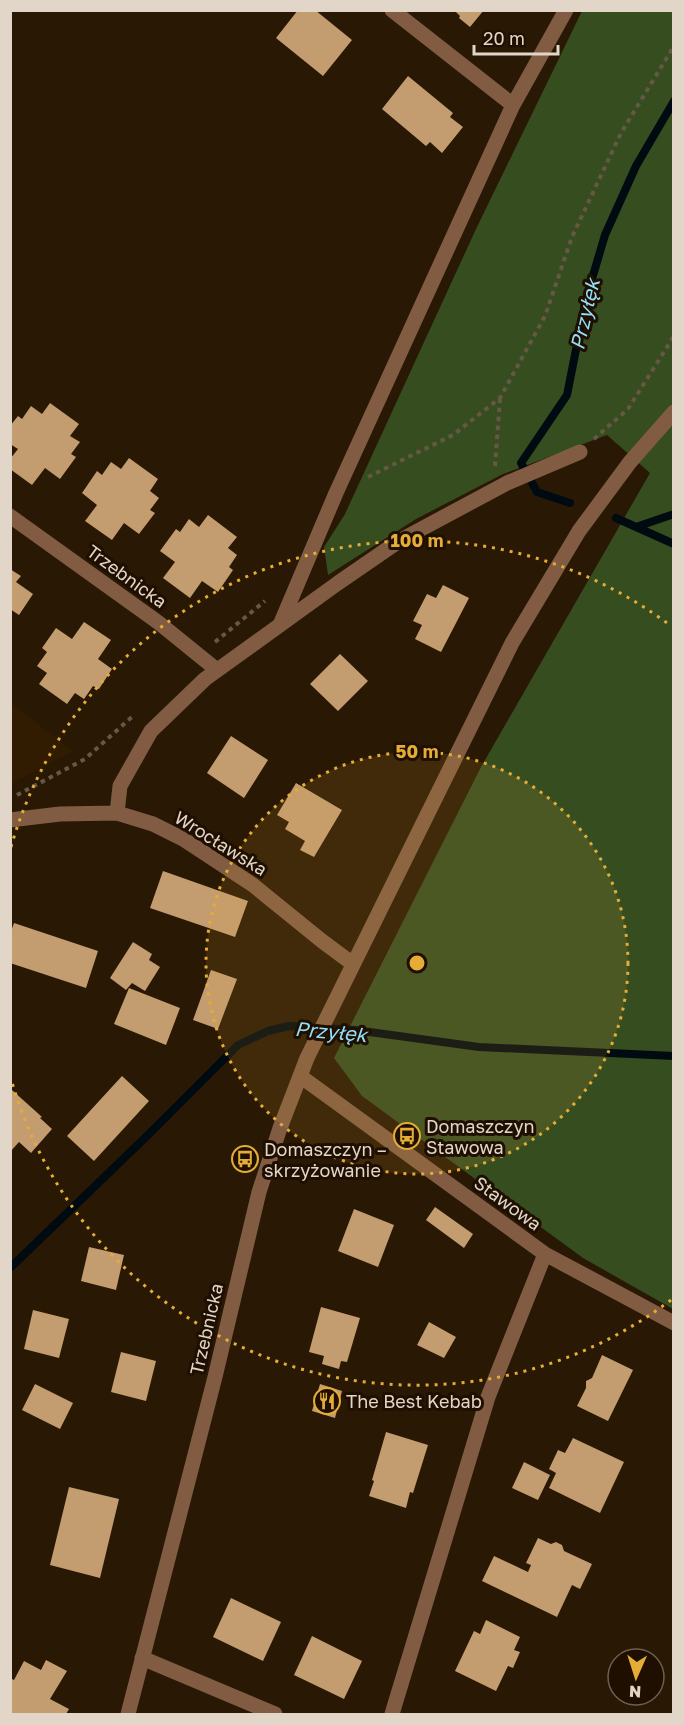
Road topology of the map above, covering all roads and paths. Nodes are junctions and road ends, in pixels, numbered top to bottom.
1 (392, 10) edge
2 (566, 10) edge
3 (674, 46) edge
4 (513, 105) junction
5 (674, 336) edge
6 (500, 398) junction
7 (674, 412) edge
8 (580, 452) joint
9 (501, 486) junction
10 (336, 493) junction
11 (10, 516) edge
12 (280, 625) junction
13 (217, 670) junction
14 (117, 813) junction
15 (10, 820) edge
16 (353, 964) junction
17 (300, 1076) junction
18 (545, 1254) junction
19 (674, 1323) edge
20 (142, 1659) junction
21 (128, 1714) edge
22 (275, 1714) edge
23 (392, 1714) edge

1 - 4 street
2 - 4 street
3 - 6 path
4 - 10 street
5 - 8 path
6 - 9 path
6 - 10 path
7 - 16 street, Trzebnicka
8 - 9 street
9 - 12 street
10 - 12 street
11 - 13 street, Trzebnicka
12 - 13 street
13 - 14 street
14 - 15 street, Wrocławska
14 - 16 street, Wrocławska
16 - 17 street, Trzebnicka
17 - 18 street, Stawowa
17 - 20 street, Trzebnicka
18 - 19 street, Stawowa
18 - 23 street
20 - 21 street, Trzebnicka
20 - 22 street

